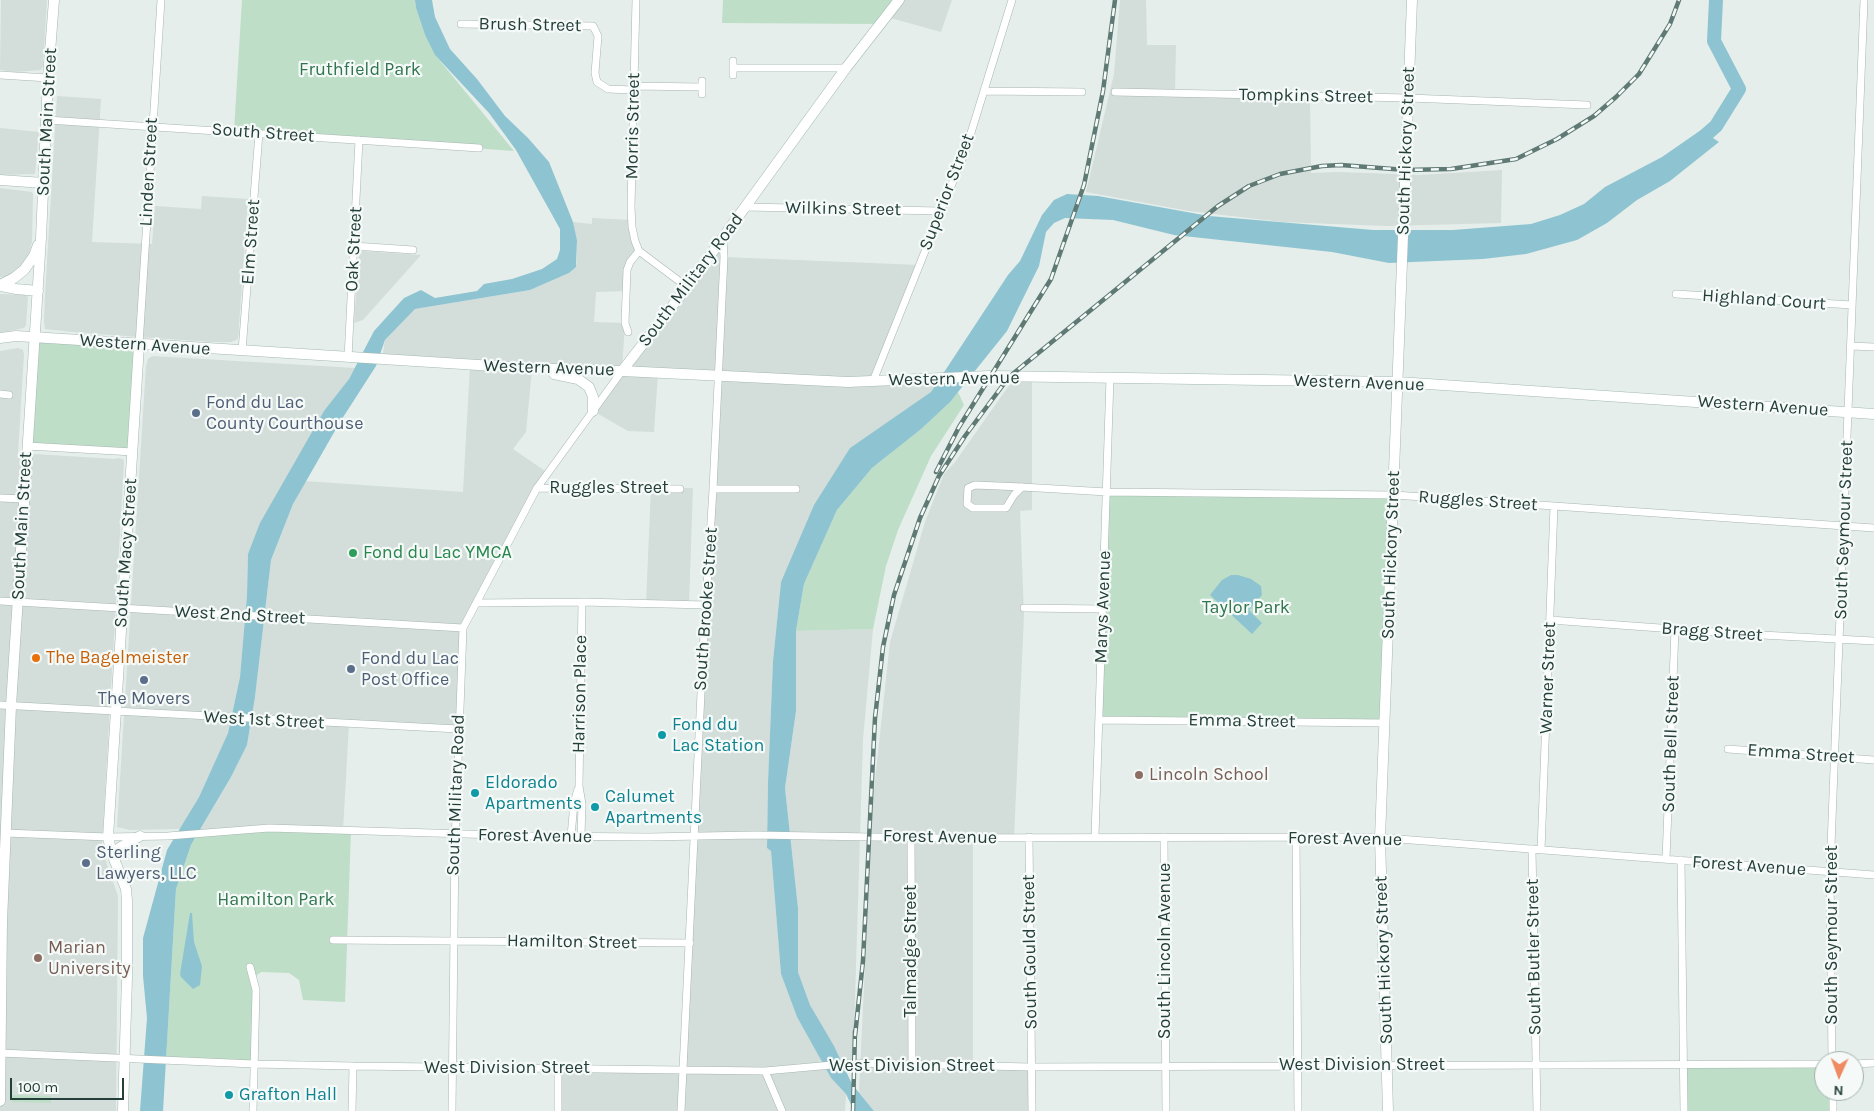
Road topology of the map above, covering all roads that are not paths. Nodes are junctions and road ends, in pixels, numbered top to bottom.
1 (54, 0) edge
2 (160, 0) edge
3 (636, 0) edge
4 (899, 0) edge
5 (1012, 0) edge
6 (1412, 0) edge
7 (1864, 0) edge
8 (461, 24) dead end
9 (733, 68) dead end
10 (846, 68) junction
11 (0, 75) edge
12 (48, 78) junction
13 (702, 87) dead end
14 (633, 88) junction
15 (984, 91) junction
16 (1082, 92) dead end
17 (1115, 92) dead end
18 (1408, 98) junction
19 (1587, 105) dead end
20 (47, 120) junction
21 (152, 126) junction
22 (259, 133) junction
23 (360, 140) junction
24 (479, 148) dead end
25 (0, 180) edge
26 (44, 183) junction
27 (745, 207) junction
28 (940, 211) junction
29 (41, 238) junction
30 (722, 238) junction
31 (354, 246) junction
32 (413, 250) dead end
33 (639, 251) junction
34 (0, 285) edge
35 (687, 287) junction
36 (38, 291) junction
37 (1676, 294) dead end
38 (1852, 305) junction
39 (628, 332) dead end
40 (0, 338) edge
41 (34, 338) junction
42 (139, 345) junction
43 (1851, 346) junction
44 (1874, 347) edge
45 (242, 351) junction
46 (352, 358) junction
47 (526, 368) junction
48 (622, 370) junction
49 (718, 376) junction
50 (1110, 378) junction
51 (873, 381) junction
52 (1398, 382) junction
53 (0, 394) edge
54 (9, 395) dead end
55 (593, 411) junction
56 (1848, 412) junction
57 (1874, 414) edge
58 (27, 446) junction
59 (133, 452) junction
60 (1022, 487) junction
61 (537, 488) junction
62 (680, 489) dead end
63 (796, 489) dead end
64 (714, 490) junction
65 (1108, 492) junction
66 (1394, 495) junction
67 (0, 498) edge
68 (24, 499) junction
69 (1554, 506) junction
70 (1844, 526) junction
71 (1874, 528) edge
72 (0, 601) edge
73 (582, 602) junction
74 (18, 603) junction
75 (477, 603) junction
76 (706, 604) junction
77 (1024, 608) dead end
78 (1103, 608) junction
79 (122, 609) junction
80 (1550, 620) junction
81 (463, 628) junction
82 (1675, 629) junction
83 (1839, 638) junction
84 (1874, 641) edge
85 (0, 705) edge
86 (11, 706) junction
87 (116, 712) junction
88 (1099, 720) junction
89 (1385, 723) junction
90 (458, 729) junction
91 (1728, 749) dead end
92 (1835, 757) junction
93 (1874, 760) edge
94 (579, 786) junction
95 (5, 833) junction
96 (455, 835) junction
97 (140, 836) junction
98 (571, 836) junction
99 (581, 836) junction
100 (694, 836) junction
101 (1095, 836) junction
102 (108, 837) junction
103 (911, 837) junction
104 (1029, 837) junction
105 (1164, 837) junction
106 (1296, 837) junction
107 (1380, 838) junction
108 (1532, 849) junction
109 (1542, 850) junction
110 (1666, 859) junction
111 (1681, 860) junction
112 (115, 863) junction
113 (1830, 872) junction
114 (1874, 875) edge
115 (1, 922) edge
116 (333, 940) dead end
117 (453, 940) junction
118 (690, 943) junction
119 (250, 967) dead end
120 (1832, 1051) edge
121 (0, 1053) edge
122 (124, 1057) junction
123 (254, 1064) junction
124 (912, 1064) junction
125 (1386, 1064) junction
126 (1536, 1064) junction
127 (1683, 1064) junction
128 (1814, 1064) edge
129 (353, 1066) junction
130 (1166, 1066) junction
131 (1298, 1066) junction
132 (1032, 1067) junction
133 (452, 1068) junction
134 (558, 1068) junction
135 (685, 1069) junction
136 (765, 1070) junction
137 (0, 1101) edge
138 (123, 1111) edge
139 (252, 1111) edge
140 (352, 1111) edge
141 (452, 1111) edge
142 (558, 1111) edge
143 (682, 1111) edge
144 (782, 1111) edge
145 (1032, 1111) edge
146 (1166, 1111) edge
147 (1298, 1111) edge
148 (1388, 1111) edge
149 (1537, 1111) edge
150 (1684, 1111) edge

1 - 12 street, South Main Street
2 - 21 street, Linden Street
3 - 14 street, Morris Street
4 - 10 street, South Military Road
5 - 15 street, Superior Street
6 - 18 street, South Hickory Street
7 - 38 street, South Seymour Street
8 - 14 street, Brush Street
9 - 10 street
10 - 27 street, South Military Road
11 - 12 street
12 - 20 street, South Main Street
13 - 14 street, Brush Street
14 - 33 street, Morris Street
15 - 16 street
15 - 28 street, Superior Street
17 - 18 street, Tompkins Street
18 - 19 street, Tompkins Street
18 - 52 street, South Hickory Street
20 - 21 street, South Street
20 - 26 street, South Main Street
21 - 22 street, South Street
21 - 42 street, Linden Street
22 - 23 street, South Street
22 - 45 street, Elm Street
23 - 24 street, South Street
23 - 31 street, Oak Street
25 - 26 street
26 - 29 street, South Main Street
27 - 28 street, Wilkins Street
27 - 30 street, South Military Road
28 - 51 street, Superior Street
29 - 34 street
29 - 36 street, South Main Street
30 - 35 street, South Military Road
30 - 49 street, South Brooke Street
31 - 32 street
31 - 46 street, Oak Street
33 - 35 street
33 - 39 street
34 - 36 street
35 - 48 street, South Military Road
36 - 41 street, South Main Street
37 - 38 street, Highland Court
38 - 43 street, South Seymour Street
40 - 41 street, Western Avenue
41 - 42 street, Western Avenue
41 - 58 street, South Main Street
42 - 45 street, Western Avenue
42 - 59 street, South Macy Street
43 - 44 street
43 - 56 street, South Seymour Street
45 - 46 street, Western Avenue
46 - 47 street, Western Avenue
47 - 48 street, Western Avenue
47 - 55 street
48 - 49 street, Western Avenue
48 - 55 street, South Military Road
49 - 51 street, Western Avenue
49 - 64 street, South Brooke Street
50 - 51 street, Western Avenue
50 - 52 street, Western Avenue
50 - 65 street, Marys Avenue
52 - 56 street, Western Avenue
52 - 66 street, South Hickory Street
53 - 54 street
55 - 61 street, South Military Road
56 - 57 street, Western Avenue
56 - 70 street, South Seymour Street
58 - 59 street
58 - 68 street, South Main Street
59 - 79 street, South Macy Street
60 - 60 street, Ruggles Street
60 - 65 street, Ruggles Street
61 - 62 street, Ruggles Street
61 - 75 street, South Military Road
63 - 64 street
64 - 76 street, South Brooke Street
65 - 66 street, Ruggles Street
65 - 78 street, Marys Avenue
66 - 69 street, Ruggles Street
66 - 89 street, South Hickory Street
67 - 68 street
68 - 74 street, South Main Street
69 - 70 street, Ruggles Street
69 - 80 street, Warner Street
70 - 71 street, Ruggles Street
70 - 83 street, South Seymour Street
72 - 74 street, West 2nd Street
73 - 75 street
73 - 76 street
73 - 94 street, Harrison Place
74 - 79 street, West 2nd Street
74 - 86 street, South Main Street
75 - 81 street, South Military Road
76 - 100 street, South Brooke Street
77 - 78 street
78 - 88 street, Marys Avenue
79 - 81 street, West 2nd Street
79 - 87 street, South Macy Street
80 - 82 street, Bragg Street
80 - 109 street, Warner Street
81 - 90 street, South Military Road
82 - 83 street, Bragg Street
82 - 110 street, South Bell Street
83 - 84 street, Bragg Street
83 - 92 street, South Seymour Street
85 - 86 street, West 1st Street
86 - 87 street, West 1st Street
86 - 95 street, South Main Street
87 - 90 street, West 1st Street
87 - 102 street, South Macy Street
88 - 89 street, Emma Street
88 - 101 street, Marys Avenue
89 - 107 street, South Hickory Street
90 - 96 street, South Military Road
91 - 92 street, Emma Street
92 - 93 street, Emma Street
92 - 113 street, South Seymour Street
94 - 98 street, Harrison Place
94 - 99 street, Harrison Place
95 - 102 street, Forest Avenue
95 - 115 street, South Main Street
96 - 97 street, Forest Avenue
96 - 98 street, Forest Avenue
96 - 117 street, South Military Road
97 - 102 street, Forest Avenue
97 - 112 street
98 - 99 street, Forest Avenue
99 - 100 street, Forest Avenue
100 - 103 street, Forest Avenue
100 - 118 street, South Brooke Street
101 - 104 street, Forest Avenue
101 - 105 street, Forest Avenue
102 - 112 street, South Macy Street
103 - 104 street, Forest Avenue
103 - 124 street, Talmadge Street
104 - 132 street, South Gould Street
105 - 106 street, Forest Avenue
105 - 130 street, South Lincoln Avenue
106 - 107 street, Forest Avenue
106 - 131 street
107 - 108 street, Forest Avenue
107 - 125 street, South Hickory Street
108 - 109 street, Forest Avenue
108 - 126 street, South Butler Street
109 - 110 street, Forest Avenue
110 - 111 street, Forest Avenue
111 - 113 street, Forest Avenue
111 - 127 street
112 - 122 street, South Macy Street
113 - 114 street, Forest Avenue
113 - 120 street, South Seymour Street
115 - 121 street, South Main Street
116 - 117 street, Hamilton Street
117 - 118 street, Hamilton Street
117 - 133 street, South Military Road
118 - 135 street, South Brooke Street
119 - 123 street
121 - 122 street, West Division Street
121 - 137 street, South Main Street
122 - 123 street, West Division Street
122 - 138 street, South Macy Street
123 - 129 street, West Division Street
123 - 139 street
124 - 132 street, West Division Street
124 - 136 street, West Division Street
125 - 126 street, West Division Street
125 - 131 street, West Division Street
125 - 148 street, South Hickory Street
126 - 127 street, West Division Street
126 - 149 street, South Butler Street
127 - 128 street, West Division Street
127 - 150 street
129 - 133 street, West Division Street
129 - 140 street
130 - 131 street, West Division Street
130 - 132 street, West Division Street
130 - 146 street, South Lincoln Avenue
131 - 147 street
132 - 145 street, South Gould Street
133 - 134 street, West Division Street
133 - 141 street, South Military Road
134 - 135 street, West Division Street
134 - 142 street
135 - 136 street, West Division Street
135 - 143 street, South Brooke Street
136 - 144 street

